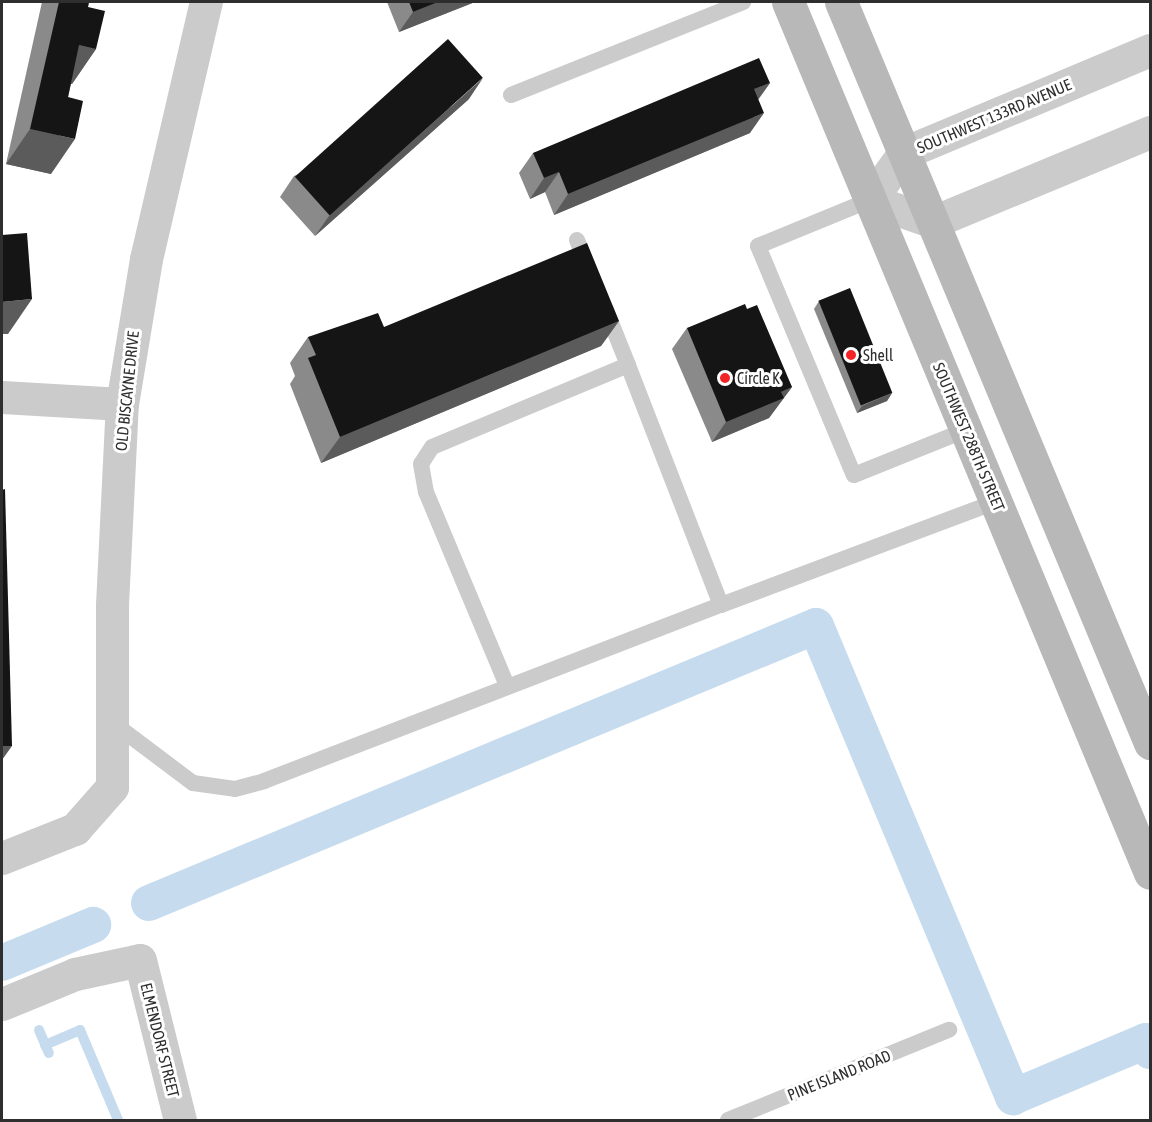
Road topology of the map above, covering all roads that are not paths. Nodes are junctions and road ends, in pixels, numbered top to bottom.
1 (206, 2) edge
2 (743, 2) edge
3 (788, 2) edge
4 (841, 2) edge
5 (1150, 50) edge
6 (511, 95) dead end
7 (1150, 132) edge
8 (904, 153) junction
9 (870, 200) junction
10 (933, 222) junction
11 (577, 240) dead end
12 (628, 365) junction
13 (2, 397) edge
14 (122, 404) junction
15 (966, 430) junction
16 (995, 502) junction
17 (721, 605) junction
18 (507, 686) junction
19 (113, 723) junction
20 (1150, 743) edge
21 (2, 858) edge
22 (1150, 873) edge
23 (2, 1004) edge
24 (950, 1030) dead end
25 (180, 1120) edge
26 (728, 1120) edge

1 - 14 street, OLD BISCAYNE DRIVE
2 - 6 lane
3 - 9 main road, SOUTHWEST 288TH STREET
4 - 8 main road
5 - 8 street, SOUTHWEST 133RD AVENUE
7 - 10 street
8 - 9 street, SOUTHWEST 133RD AVENUE
8 - 10 main road
9 - 10 street
9 - 15 main road, SOUTHWEST 288TH STREET
9 - 15 lane
10 - 20 main road
11 - 12 lane
12 - 17 lane
12 - 18 lane
13 - 14 street
14 - 19 street, OLD BISCAYNE DRIVE
15 - 16 main road, SOUTHWEST 288TH STREET
16 - 17 lane
16 - 22 main road, SOUTHWEST 288TH STREET
17 - 18 lane
18 - 19 lane
19 - 21 street, OLD BISCAYNE DRIVE
23 - 25 street, ELMENDORF STREET
24 - 26 lane, PINE ISLAND ROAD

